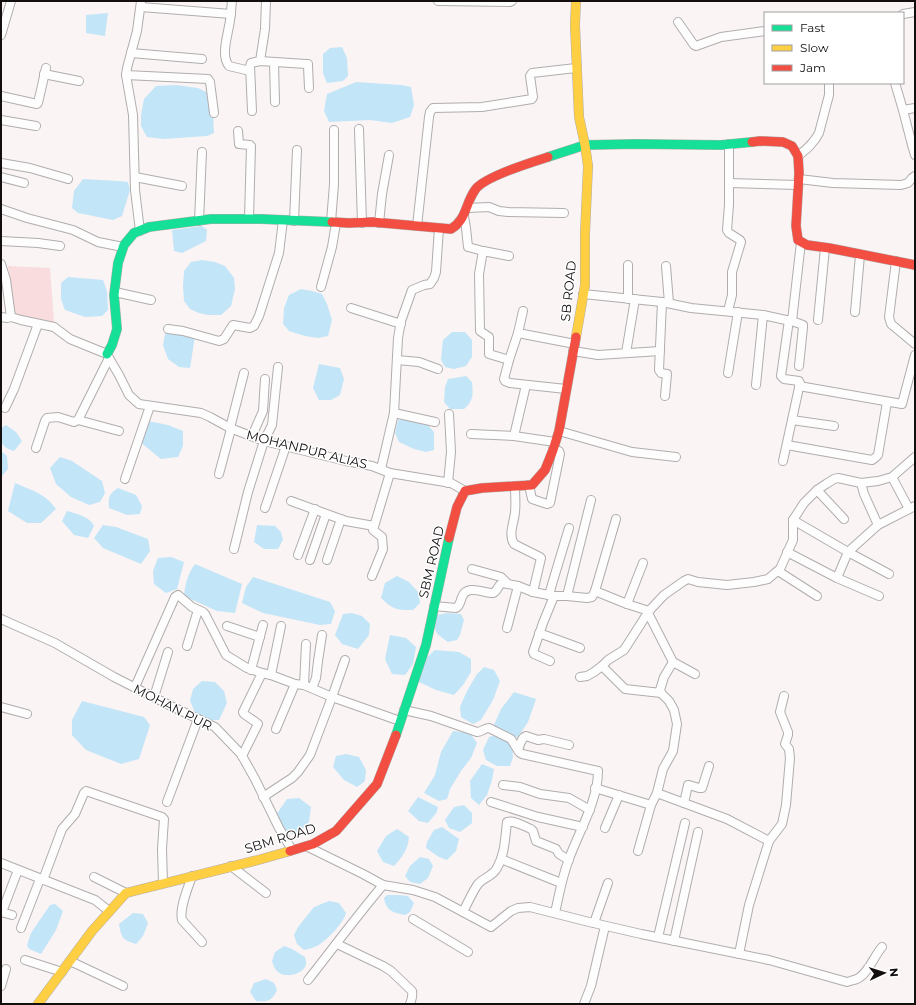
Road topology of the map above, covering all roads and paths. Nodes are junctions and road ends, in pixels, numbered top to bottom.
1 (11, 1) edge
2 (232, 1) edge
3 (266, 1) edge
4 (438, 1) edge
5 (512, 1) edge
6 (576, 1) edge
7 (141, 4) edge
8 (915, 12) edge
9 (231, 14) junction
10 (904, 14) edge
11 (678, 22) dead end
12 (764, 31) edge
13 (1, 35) edge
14 (131, 53) junction
15 (202, 59) dead end
16 (260, 61) junction
17 (274, 62) junction
18 (576, 68) junction
19 (250, 71) junction
20 (126, 75) junction
21 (78, 81) dead end
22 (829, 84) edge
23 (894, 84) edge
24 (309, 88) dead end
25 (1, 96) edge
26 (275, 102) dead end
27 (915, 108) edge
28 (904, 110) junction
29 (252, 111) dead end
30 (214, 113) dead end
31 (1, 120) edge
32 (36, 126) dead end
33 (359, 129) dead end
34 (334, 130) dead end
35 (238, 131) dead end
36 (913, 137) edge
37 (729, 144) junction
38 (585, 145) junction
39 (298, 150) dead end
40 (202, 152) dead end
41 (389, 155) dead end
42 (915, 155) edge
43 (798, 156) junction
44 (1, 163) edge
45 (915, 176) edge
46 (1, 177) edge
47 (135, 177) junction
48 (68, 179) dead end
49 (798, 182) junction
50 (24, 183) dead end
51 (729, 183) junction
52 (182, 186) dead end
53 (1, 209) edge
54 (465, 212) junction
55 (564, 213) dead end
56 (249, 219) junction
57 (283, 220) junction
58 (199, 221) junction
59 (294, 221) junction
60 (333, 223) junction
61 (362, 223) junction
62 (379, 223) junction
63 (417, 226) junction
64 (439, 228) junction
65 (140, 231) junction
66 (1, 241) edge
67 (801, 242) junction
68 (60, 246) dead end
69 (123, 247) junction
70 (825, 248) junction
71 (483, 251) junction
72 (860, 254) junction
73 (509, 256) dead end
74 (896, 261) junction
75 (1, 264) edge
76 (628, 265) dead end
77 (915, 265) edge
78 (666, 266) dead end
79 (322, 286) dead end
80 (115, 292) junction
81 (583, 294) junction
82 (632, 299) junction
83 (151, 300) dead end
84 (665, 303) junction
85 (351, 308) dead end
86 (523, 311) dead end
87 (728, 311) junction
88 (738, 312) junction
89 (855, 312) dead end
90 (763, 315) junction
91 (1, 317) edge
92 (11, 317) junction
93 (818, 320) dead end
94 (790, 321) junction
95 (38, 324) junction
96 (401, 324) junction
97 (168, 329) dead end
98 (518, 333) junction
99 (915, 344) edge
100 (574, 347) junction
101 (660, 351) junction
102 (626, 352) junction
103 (915, 355) edge
104 (108, 356) junction
105 (397, 360) junction
106 (508, 360) junction
107 (799, 366) dead end
108 (278, 367) dead end
109 (438, 369) dead end
110 (244, 373) dead end
111 (728, 373) dead end
112 (265, 379) dead end
113 (526, 384) junction
114 (756, 385) dead end
115 (799, 386) junction
116 (566, 390) junction
117 (665, 396) dead end
118 (887, 402) junction
119 (150, 406) junction
120 (5, 408) dead end
121 (394, 413) junction
122 (449, 414) dead end
123 (78, 420) junction
124 (792, 420) junction
125 (435, 422) dead end
126 (834, 426) dead end
127 (231, 429) junction
128 (120, 431) dead end
129 (559, 431) junction
130 (471, 434) dead end
131 (252, 436) junction
132 (514, 436) junction
133 (264, 441) junction
134 (787, 445) junction
135 (286, 446) junction
136 (554, 446) junction
137 (36, 448) dead end
138 (676, 457) dead end
139 (915, 457) edge
140 (783, 461) dead end
141 (381, 469) junction
142 (390, 473) junction
143 (219, 474) dead end
144 (892, 477) junction
145 (125, 479) dead end
146 (448, 483) junction
147 (861, 483) junction
148 (530, 485) junction
149 (516, 486) junction
150 (817, 490) junction
151 (465, 491) junction
152 (591, 500) dead end
153 (291, 501) dead end
154 (912, 507) edge
155 (265, 508) dead end
156 (315, 510) junction
157 (326, 514) junction
158 (341, 519) junction
159 (616, 519) dead end
160 (844, 519) dead end
161 (793, 520) junction
162 (878, 525) junction
163 (374, 526) junction
164 (569, 528) dead end
165 (234, 549) dead end
166 (787, 552) junction
167 (848, 552) junction
168 (298, 555) dead end
169 (310, 560) dead end
170 (327, 560) dead end
171 (643, 563) dead end
172 (472, 569) dead end
173 (778, 571) junction
174 (889, 574) dead end
175 (372, 576) dead end
176 (837, 578) junction
177 (508, 584) junction
178 (518, 586) junction
179 (595, 591) junction
180 (533, 592) junction
181 (552, 596) junction
182 (566, 596) junction
183 (816, 596) dead end
184 (879, 596) dead end
185 (627, 604) junction
186 (434, 606) junction
187 (198, 610) junction
188 (649, 612) junction
189 (1, 619) edge
190 (263, 624) dead end
191 (227, 626) dead end
192 (281, 626) dead end
193 (507, 628) dead end
194 (539, 633) junction
195 (322, 635) dead end
196 (260, 637) junction
197 (306, 644) dead end
198 (187, 646) dead end
199 (580, 648) dead end
200 (168, 652) dead end
201 (345, 660) dead end
202 (550, 661) dead end
203 (673, 662) junction
204 (602, 666) junction
205 (251, 670) junction
206 (262, 673) junction
207 (695, 674) dead end
208 (271, 675) junction
209 (580, 677) dead end
210 (295, 684) junction
211 (304, 685) junction
212 (135, 687) junction
213 (312, 688) junction
214 (660, 693) junction
215 (784, 696) dead end
216 (154, 697) junction
217 (332, 698) junction
218 (1, 707) edge
219 (404, 710) junction
220 (28, 714) dead end
221 (198, 719) junction
222 (400, 721) junction
223 (276, 730) dead end
224 (569, 745) dead end
225 (518, 750) junction
226 (242, 756) junction
227 (709, 766) dead end
228 (504, 785) dead end
229 (595, 788) junction
230 (657, 793) junction
231 (619, 795) junction
232 (263, 797) junction
233 (167, 802) dead end
234 (491, 802) dead end
235 (684, 803) junction
236 (652, 805) junction
237 (590, 810) junction
238 (685, 823) dead end
239 (583, 827) junction
240 (605, 828) dead end
241 (698, 832) dead end
242 (769, 841) junction
243 (306, 846) junction
244 (292, 850) junction
245 (638, 851) dead end
246 (501, 859) junction
247 (569, 860) junction
248 (1, 863) edge
249 (231, 866) junction
250 (18, 870) junction
251 (192, 876) junction
252 (94, 877) dead end
253 (42, 880) junction
254 (163, 883) junction
255 (561, 883) junction
256 (608, 883) dead end
257 (383, 885) junction
258 (266, 893) dead end
259 (126, 894) junction
260 (110, 911) junction
261 (1, 912) edge
262 (463, 912) junction
263 (555, 913) junction
264 (12, 915) dead end
265 (413, 919) dead end
266 (594, 923) junction
267 (605, 926) junction
268 (21, 928) dead end
269 (658, 937) junction
270 (674, 941) junction
271 (202, 942) dead end
272 (337, 944) junction
273 (882, 947) dead end
274 (468, 952) dead end
275 (739, 954) junction
276 (25, 960) dead end
277 (70, 961) junction
278 (6, 969) dead end
279 (62, 972) junction
280 (308, 980) dead end
281 (1, 986) edge
282 (123, 986) dead end
283 (38, 1004) edge
284 (410, 1004) edge
285 (584, 1004) edge

1 - 13 street
2 - 9 street
3 - 16 street
4 - 5 street
6 - 18 street, SB ROAD
7 - 9 street
7 - 14 street
8 - 10 street
9 - 19 street
11 - 12 street
14 - 15 street
14 - 20 street
16 - 17 street
16 - 19 street
17 - 24 street
17 - 26 street
18 - 38 street, SB ROAD
18 - 63 street
19 - 29 street
20 - 30 street
20 - 47 street
21 - 25 street
22 - 43 street
23 - 28 street
27 - 28 street
28 - 36 street
31 - 32 street
33 - 61 street
34 - 60 street
35 - 56 street
36 - 42 street
37 - 38 street
37 - 43 street
37 - 51 street
38 - 54 street
38 - 81 street, SB ROAD
39 - 59 street
40 - 58 street
41 - 62 street
43 - 49 street
44 - 48 street
45 - 49 street
46 - 50 street
47 - 52 street
47 - 65 street
49 - 51 street
49 - 67 street
51 - 87 street
53 - 69 street
54 - 55 street
54 - 64 street
54 - 71 street
56 - 57 street
56 - 58 street
57 - 59 street
57 - 97 street
58 - 65 street
59 - 60 street
60 - 61 street
60 - 79 street
61 - 62 street
62 - 63 street
63 - 64 street
64 - 96 street
65 - 69 street
66 - 68 street
67 - 70 street
67 - 94 street
69 - 80 street
70 - 72 street
70 - 93 street
71 - 73 street
71 - 106 street
72 - 74 street
72 - 89 street
74 - 77 street
74 - 99 street
75 - 92 street
76 - 82 street
78 - 84 street
80 - 83 street
80 - 104 street
81 - 82 street
81 - 100 street, SB ROAD
82 - 84 street
82 - 102 street
84 - 87 street
84 - 101 street
85 - 96 street
86 - 98 street
87 - 88 street
88 - 90 street
88 - 111 street
90 - 94 street
90 - 114 street
91 - 92 street
92 - 95 street
94 - 107 street
94 - 115 street
95 - 104 street
95 - 120 street
96 - 105 street
98 - 100 street
98 - 106 street
100 - 102 street
100 - 116 street, SB ROAD
101 - 102 street
101 - 117 street
103 - 118 street
104 - 119 street, MOHANPUR ALIAS
104 - 123 street
105 - 109 street
105 - 121 street
106 - 113 street
108 - 133 street
110 - 127 street
112 - 131 street
113 - 116 street
113 - 132 street
115 - 118 street
115 - 124 street
116 - 129 street, SB ROAD
118 - 134 street
119 - 127 street, MOHANPUR ALIAS
119 - 145 street
121 - 125 street
121 - 141 street
122 - 146 street
123 - 128 street
123 - 137 street
124 - 126 street
124 - 134 street
127 - 131 street, MOHANPUR ALIAS
127 - 143 street
129 - 136 street, SB ROAD
129 - 138 street
130 - 132 street
131 - 133 street, MOHANPUR ALIAS
132 - 136 street
133 - 135 street, MOHANPUR ALIAS
133 - 165 street
134 - 140 street
135 - 141 street, MOHANPUR ALIAS
135 - 155 street
136 - 148 street, SB ROAD
136 - 148 street
139 - 144 street
141 - 142 street, MOHANPUR ALIAS
142 - 146 street, MOHANPUR ALIAS
142 - 163 street
144 - 147 street
144 - 154 street
146 - 151 street, MOHANPUR ALIAS
147 - 150 street
147 - 162 street
148 - 149 street
149 - 151 street
149 - 180 street
150 - 160 street
150 - 161 street
151 - 186 street, SBM ROAD
152 - 182 street
153 - 156 street
154 - 162 street
156 - 157 street
156 - 168 street
157 - 158 street
157 - 169 street
158 - 163 street
158 - 170 street
159 - 179 street
161 - 166 street
161 - 167 street
162 - 167 street
163 - 175 street
164 - 181 street
166 - 173 street
166 - 176 street
167 - 174 street
167 - 176 street
171 - 185 street
172 - 177 street
173 - 183 street
173 - 188 street
176 - 184 street
177 - 178 street
177 - 186 street
178 - 180 street
178 - 193 street
179 - 182 street
179 - 185 street
180 - 181 street
181 - 182 street
181 - 194 street
185 - 188 street
186 - 219 street, SBM ROAD
187 - 198 street
187 - 205 street
187 - 212 street
188 - 203 street
188 - 204 street
189 - 212 street, MOHAN PUR
190 - 196 street
191 - 196 street
192 - 208 street
194 - 199 street
194 - 202 street
195 - 213 street
196 - 205 street
197 - 211 street
200 - 216 street
201 - 217 street
203 - 207 street
203 - 214 street
204 - 209 street
204 - 214 street
205 - 206 street
206 - 208 street
206 - 226 street
208 - 210 street
210 - 211 street
210 - 223 street
211 - 213 street
212 - 216 street, MOHAN PUR
213 - 217 street
214 - 230 street
215 - 242 street
216 - 221 street, MOHAN PUR
217 - 222 street
217 - 232 street
218 - 220 street
219 - 222 street, SBM ROAD
219 - 225 street
221 - 226 street, MOHAN PUR
221 - 233 street
222 - 243 street, SBM ROAD
224 - 225 street
225 - 229 street
226 - 232 street, MOHAN PUR
227 - 235 street
228 - 237 street
229 - 231 street
229 - 237 street
230 - 235 street
230 - 236 street
231 - 236 street
231 - 240 street
232 - 244 street, MOHAN PUR
234 - 239 street
235 - 242 street
236 - 245 street
237 - 239 street
238 - 269 street
239 - 247 street
241 - 270 street
242 - 275 street
243 - 244 street, SBM ROAD
243 - 257 street
244 - 249 street, SBM ROAD
246 - 247 street
246 - 255 street
246 - 262 street
247 - 255 street
248 - 250 street
249 - 251 street, SBM ROAD
249 - 258 street
250 - 253 street
250 - 261 street
251 - 254 street, SBM ROAD
251 - 271 street
252 - 259 street
253 - 254 street
253 - 260 street
253 - 268 street
254 - 259 street, SBM ROAD
255 - 263 street
256 - 266 street
257 - 262 street
257 - 272 street
259 - 260 street, SBM ROAD
260 - 277 street, SBM ROAD
261 - 264 street
262 - 263 street
263 - 266 street
265 - 274 street
266 - 267 street
267 - 269 street
267 - 285 street
269 - 270 street
270 - 275 street
272 - 280 street
272 - 284 street
273 - 275 street
276 - 279 street
277 - 279 street, SBM ROAD
277 - 282 street
278 - 281 street
279 - 283 street, SBM ROAD

